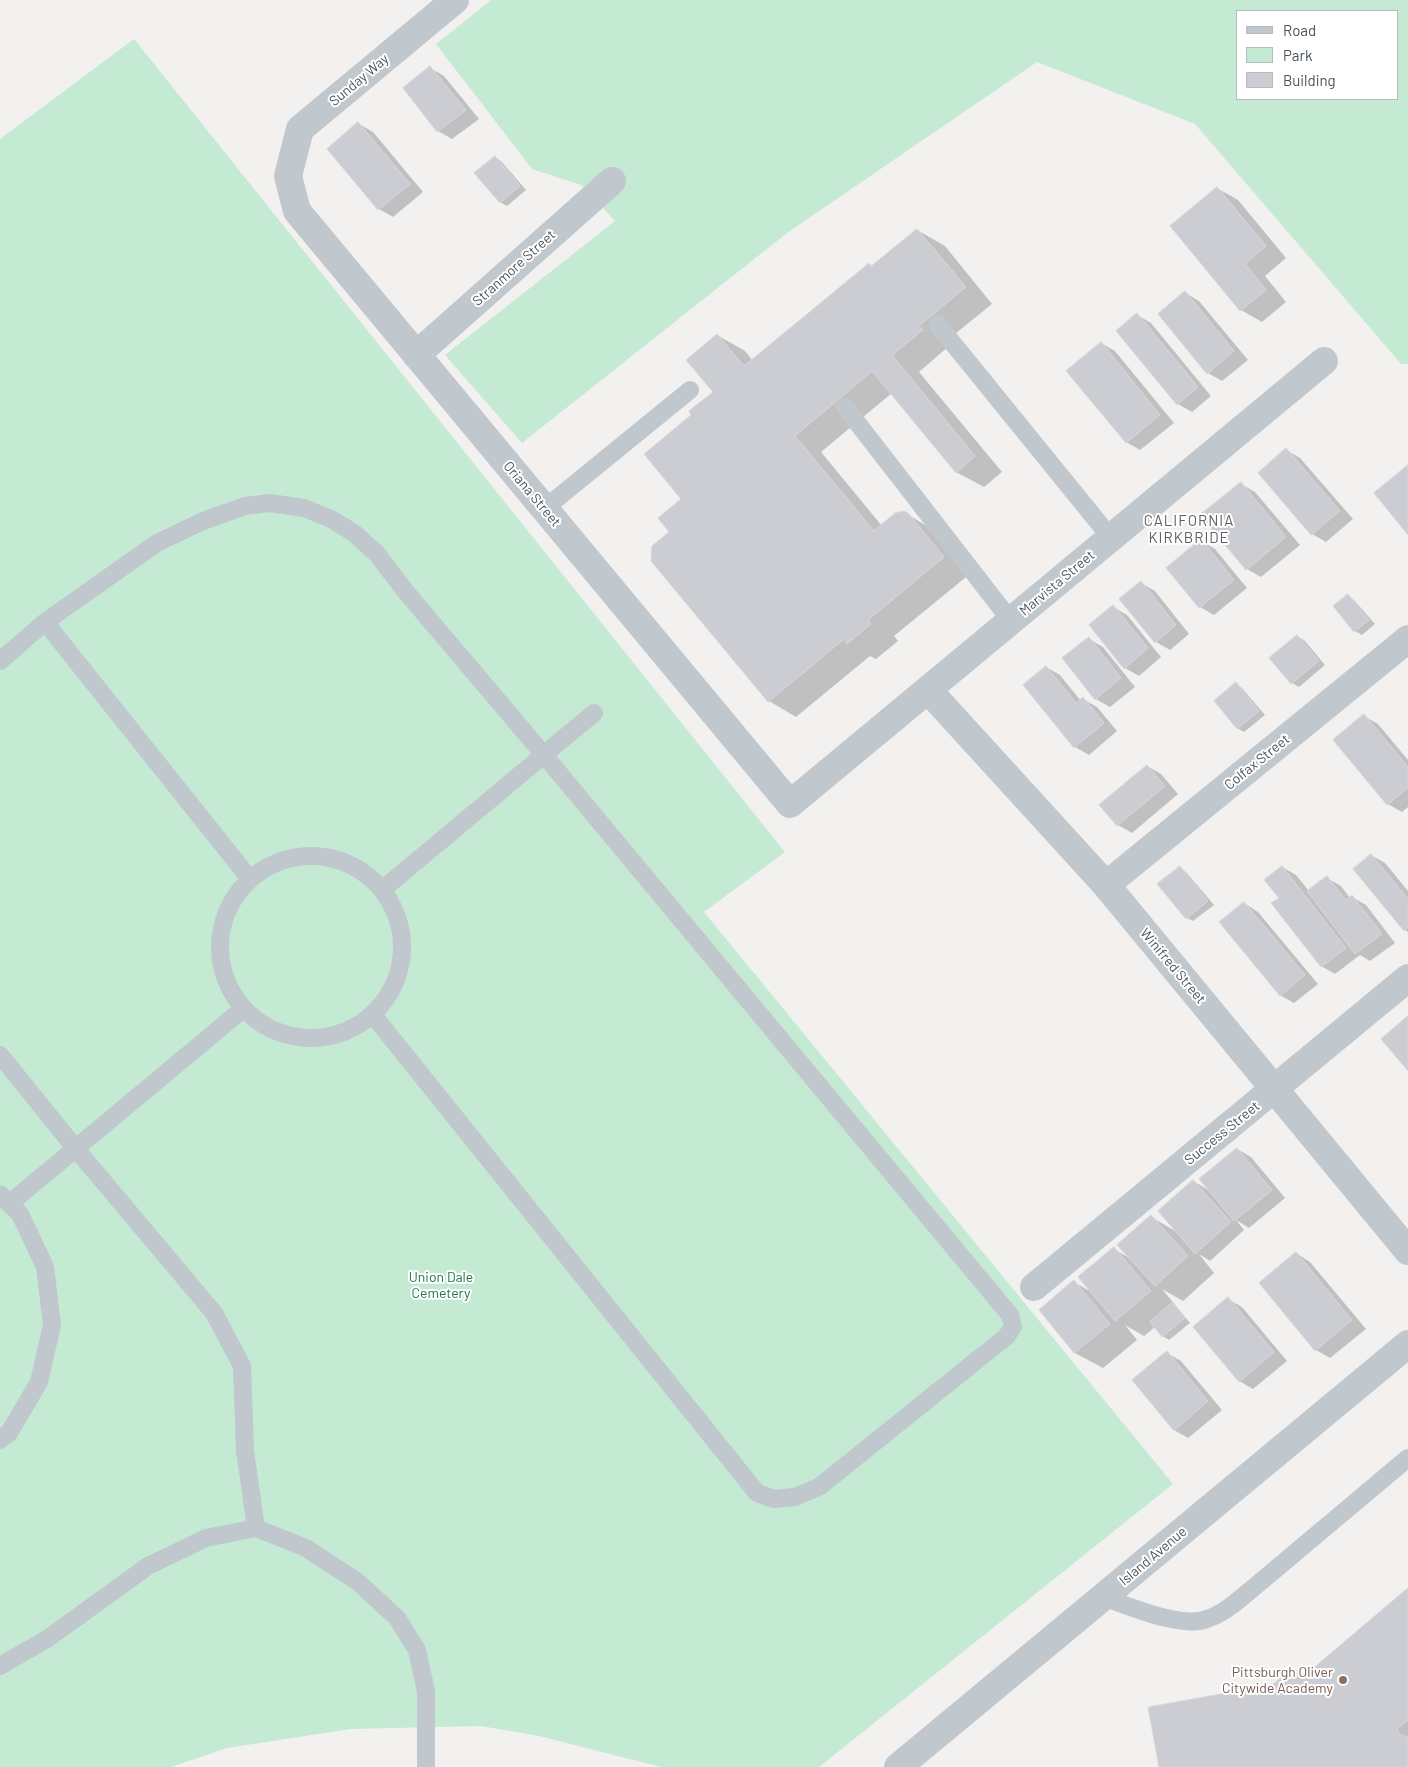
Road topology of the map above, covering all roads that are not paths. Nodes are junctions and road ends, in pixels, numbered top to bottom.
1 (456, 0) edge
2 (288, 176) joint
3 (612, 181) dead end
4 (938, 325) dead end
5 (416, 355) junction
6 (1324, 361) dead end
7 (690, 390) dead end
8 (845, 407) dead end
9 (544, 509) junction
10 (1111, 538) junction
11 (1011, 621) junction
12 (45, 622) junction
13 (1408, 639) edge
14 (0, 661) edge
15 (928, 690) junction
16 (594, 713) dead end
17 (544, 755) junction
18 (790, 804) joint
19 (250, 879) junction
20 (1106, 886) junction
21 (383, 890) junction
22 (1408, 978) edge
23 (243, 1009) junction
24 (373, 1015) junction
25 (0, 1055) edge
26 (1276, 1089) junction
27 (76, 1149) junction
28 (5, 1199) edge
29 (1408, 1250) edge
30 (1034, 1287) dead end
31 (1408, 1344) edge
32 (0, 1440) edge
33 (1408, 1458) edge
34 (256, 1528) junction
35 (1103, 1597) junction
36 (0, 1666) edge
37 (426, 1767) edge
38 (898, 1767) edge

1 - 2 street, Sunday Way
2 - 5 street, Oriana Street
3 - 5 street, Stranmore Street
4 - 10 lane
5 - 9 street, Oriana Street
6 - 10 street, Marvista Street
7 - 9 lane
8 - 11 lane
9 - 18 street, Oriana Street
10 - 11 street, Marvista Street
11 - 15 street, Marvista Street
12 - 14 lane
12 - 17 lane
12 - 19 lane
13 - 20 street, Colfax Street
15 - 18 street, Marvista Street
15 - 20 street, Winifred Street
16 - 17 lane
17 - 21 lane
17 - 24 lane
19 - 21 lane
19 - 23 lane
20 - 26 street, Winifred Street
21 - 24 lane
22 - 26 street, Success Street
23 - 24 lane
23 - 27 lane
25 - 27 lane
26 - 29 street, Winifred Street
26 - 30 street, Success Street
27 - 28 lane
27 - 34 lane
28 - 32 lane
31 - 35 street, Island Avenue
33 - 35 lane
34 - 36 lane
34 - 37 lane
35 - 38 street, Island Avenue

